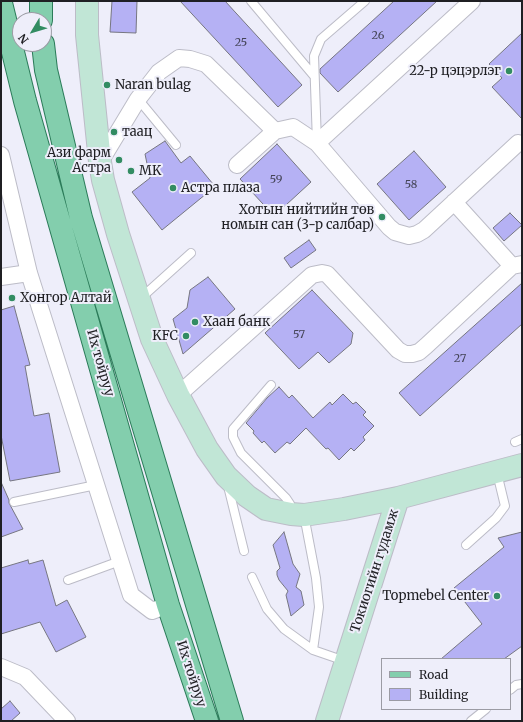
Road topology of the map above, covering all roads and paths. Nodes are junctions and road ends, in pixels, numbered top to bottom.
1 (41, 1) edge
2 (87, 1) edge
3 (251, 1) edge
4 (365, 1) edge
5 (472, 1) edge
6 (41, 12) edge
7 (3, 17) edge
8 (44, 52) edge
9 (314, 76) junction
10 (138, 99) junction
11 (275, 131) junction
12 (518, 143) dead end
13 (317, 144) junction
14 (176, 145) dead end
15 (1, 155) edge
16 (100, 162) junction
17 (237, 165) dead end
18 (454, 202) junction
19 (191, 253) dead end
20 (517, 265) edge
21 (29, 273) junction
22 (1, 277) edge
23 (140, 299) junction
24 (271, 384) dead end
25 (178, 395) junction
26 (522, 465) edge
27 (497, 472) junction
28 (226, 476) junction
29 (96, 485) junction
30 (398, 498) junction
31 (14, 502) dead end
32 (297, 514) junction
33 (466, 545) dead end
34 (244, 551) dead end
35 (120, 561) junction
36 (252, 577) dead end
37 (68, 580) dead end
38 (168, 605) junction
39 (313, 650) junction
40 (346, 661) junction
41 (1, 667) edge
42 (522, 684) edge
43 (511, 689) edge
44 (485, 710) edge
45 (66, 721) edge
46 (207, 721) edge
47 (232, 721) edge
48 (327, 721) edge
49 (471, 721) edge

1 - 6 main road
2 - 16 street
3 - 9 lane
4 - 9 lane
5 - 13 street
7 - 38 main road, Их тойруу
8 - 47 main road, Их тойруу
9 - 13 lane
10 - 11 street
10 - 14 lane
10 - 16 street
11 - 13 street
11 - 17 street
12 - 18 street
13 - 18 street
15 - 21 street
16 - 23 street
18 - 20 street
19 - 23 lane
20 - 25 street
21 - 22 street
21 - 29 street
23 - 25 street
24 - 32 lane
25 - 28 street
26 - 27 street, Токиогийн гудамж
27 - 30 street, Токиогийн гудамж
27 - 33 lane
28 - 32 street
28 - 34 lane
29 - 31 lane
29 - 35 street
30 - 32 street
30 - 40 street, Токиогийн гудамж
32 - 39 lane
35 - 37 lane
35 - 38 street
36 - 39 lane
38 - 46 main road, Их тойруу
39 - 40 lane
40 - 48 street, Токиогийн гудамж
41 - 45 street
42 - 43 lane
44 - 49 lane

